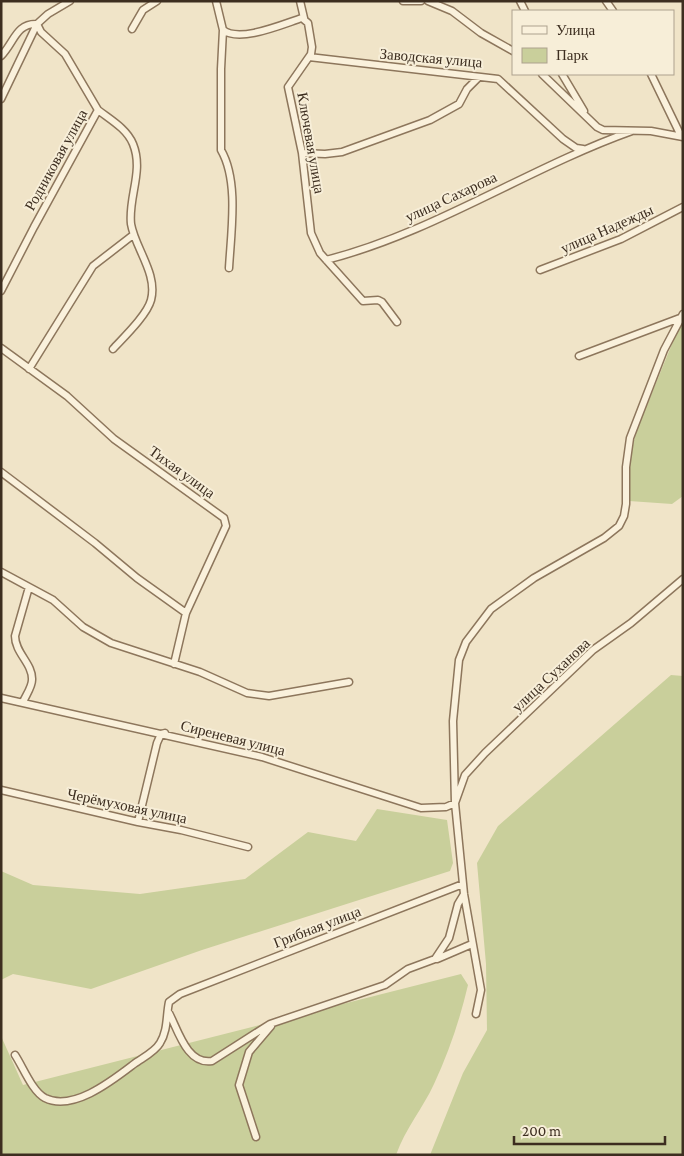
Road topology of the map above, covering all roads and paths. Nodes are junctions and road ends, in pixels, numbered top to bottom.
1 (70, 1) edge
2 (157, 1) edge
3 (216, 1) edge
4 (300, 1) edge
5 (403, 1) edge
6 (421, 1) edge
7 (428, 1) edge
8 (304, 18) junction
9 (37, 24) junction
10 (132, 29) dead end
11 (224, 30) junction
12 (512, 49) edge
13 (1, 56) edge
14 (309, 57) junction
15 (543, 75) edge
16 (563, 75) edge
17 (651, 75) edge
18 (478, 78) junction
19 (1, 99) edge
20 (98, 110) junction
21 (589, 119) junction
22 (632, 131) junction
23 (682, 137) edge
24 (584, 149) junction
25 (302, 153) junction
26 (683, 208) edge
27 (133, 235) junction
28 (326, 260) junction
29 (229, 268) dead end
30 (540, 270) dead end
31 (1, 291) edge
32 (681, 316) edge
33 (397, 322) dead end
34 (1, 348) edge
35 (113, 348) dead end
36 (579, 356) dead end
37 (29, 369) junction
38 (1, 472) edge
39 (1, 572) edge
40 (683, 579) edge
41 (29, 587) junction
42 (186, 613) junction
43 (174, 664) junction
44 (349, 682) dead end
45 (1, 698) edge
46 (23, 702) junction
47 (165, 734) junction
48 (1, 790) edge
49 (455, 803) junction
50 (138, 822) junction
51 (248, 847) dead end
52 (463, 884) junction
53 (464, 894) junction
54 (472, 944) junction
55 (435, 959) junction
56 (169, 1012) junction
57 (476, 1014) dead end
58 (274, 1023) junction
59 (15, 1055) dead end
60 (256, 1137) dead end

1 - 9 street
2 - 10 street
3 - 11 street
4 - 8 street
5 - 6 street
7 - 12 street
8 - 11 street
8 - 14 street
9 - 13 street
9 - 19 street
9 - 20 street, Родниковая улица
11 - 29 street
14 - 18 street, Заводская улица
14 - 25 street, Ключевая улица
15 - 21 street
16 - 21 street
17 - 23 street
18 - 24 street, Заводская улица
18 - 25 street
20 - 27 street
20 - 31 street, Родниковая улица
21 - 22 street
22 - 23 street
22 - 24 street, улица Сахарова
24 - 28 street, улица Сахарова
25 - 28 street, Ключевая улица
26 - 30 street, улица Надежды
27 - 35 street
27 - 37 street
28 - 33 street, Ключевая улица
32 - 36 street
32 - 49 street
34 - 37 street, Тихая улица
37 - 42 street, Тихая улица
38 - 42 street
39 - 41 street
40 - 49 street, улица Суханова
41 - 43 street
41 - 46 street
42 - 43 street, Тихая улица
43 - 44 street
45 - 46 street, Сиреневая улица
46 - 47 street, Сиреневая улица
47 - 49 street, Сиреневая улица
47 - 50 street
48 - 50 street, Черёмуховая улица
49 - 52 street
50 - 51 street, Черёмуховая улица
52 - 53 street
52 - 56 street, Грибная улица
53 - 54 street
53 - 55 street
54 - 55 street
54 - 57 street
55 - 58 street
56 - 58 street
56 - 59 street
58 - 60 street

